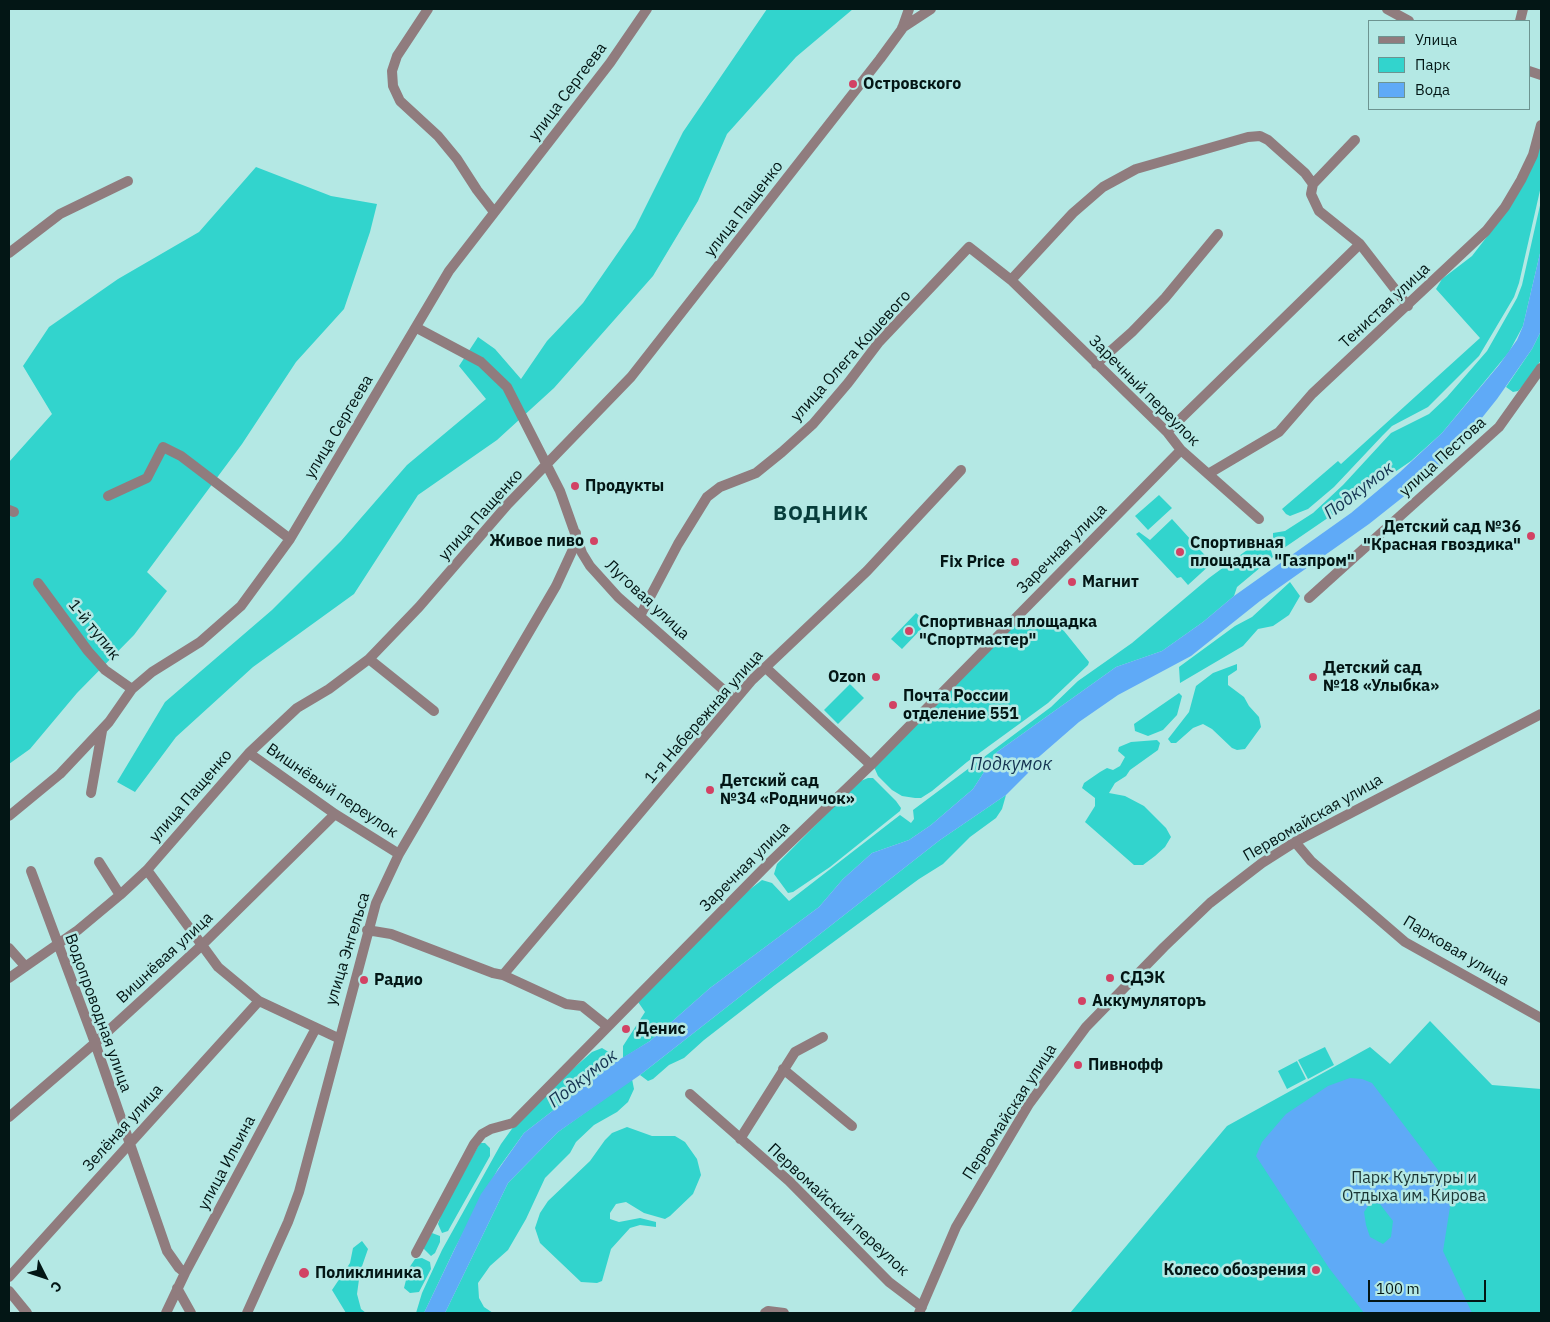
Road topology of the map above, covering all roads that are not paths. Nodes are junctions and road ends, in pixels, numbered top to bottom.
1 (428, 9) edge
2 (647, 9) edge
3 (909, 9) edge
4 (931, 9) edge
5 (1387, 9) edge
6 (1407, 20) edge
7 (902, 29) junction
8 (1541, 125) edge
9 (1355, 140) dead end
10 (128, 181) dead end
11 (1314, 184) junction
12 (494, 212) junction
13 (1218, 234) dead end
14 (1360, 244) junction
15 (9, 253) edge
16 (1011, 280) junction
17 (1408, 306) junction
18 (417, 328) junction
19 (1096, 364) junction
20 (1541, 368) edge
21 (1166, 432) junction
22 (1181, 450) junction
23 (546, 466) junction
24 (961, 470) dead end
25 (1208, 474) junction
26 (108, 496) dead end
27 (1259, 519) dead end
28 (576, 533) junction
29 (290, 539) junction
30 (585, 558) junction
31 (566, 565) junction
32 (38, 583) dead end
33 (1309, 598) dead end
34 (640, 616) junction
35 (369, 659) junction
36 (766, 668) junction
37 (132, 689) junction
38 (734, 700) junction
39 (434, 711) dead end
40 (1541, 714) edge
41 (102, 730) junction
42 (249, 753) junction
43 (871, 765) junction
44 (90, 793) dead end
45 (335, 814) junction
46 (9, 816) edge
47 (1295, 842) junction
48 (399, 854) junction
49 (99, 862) dead end
50 (147, 870) junction
51 (31, 871) dead end
52 (120, 895) junction
53 (368, 930) junction
54 (57, 945) junction
55 (201, 946) junction
56 (9, 948) edge
57 (25, 966) junction
58 (503, 974) junction
59 (9, 978) edge
60 (259, 1001) junction
61 (1541, 1018) edge
62 (607, 1026) junction
63 (316, 1028) junction
64 (823, 1037) dead end
65 (338, 1038) junction
66 (95, 1043) junction
67 (783, 1069) junction
68 (690, 1094) dead end
69 (9, 1117) edge
70 (852, 1126) dead end
71 (740, 1139) junction
72 (129, 1144) junction
73 (416, 1253) dead end
74 (185, 1273) junction
75 (9, 1277) edge
76 (177, 1288) junction
77 (9, 1291) edge
78 (921, 1310) edge
79 (27, 1313) edge
80 (166, 1313) edge
81 (191, 1313) edge
82 (247, 1313) edge
83 (765, 1313) edge
84 (784, 1313) edge

1 - 12 street
2 - 12 street, улица Сергеева
3 - 7 street, улица Пащенко
4 - 7 street
5 - 6 street
7 - 23 street, улица Пащенко
8 - 17 street, Тенистая улица
9 - 11 street
10 - 15 street
11 - 14 street
11 - 16 street
12 - 18 street, улица Сергеева
13 - 19 street
14 - 17 street
14 - 21 street
16 - 19 street, Заречный переулок
16 - 34 street, улица Олега Кошевого
17 - 25 street, Тенистая улица
18 - 23 street, Луговая улица
18 - 29 street, улица Сергеева
19 - 21 street, Заречный переулок
20 - 33 street, улица Пестова
21 - 22 street, Заречный переулок
22 - 25 street, Заречный переулок
22 - 43 street, Заречная улица
23 - 28 street, Луговая улица
23 - 35 street, улица Пащенко
24 - 36 street, 1-я Набережная улица
25 - 27 street, Заречный переулок
26 - 29 street
28 - 30 street, Луговая улица
28 - 31 street, улица Энгельса
29 - 37 street, улица Сергеева
30 - 31 street
30 - 34 street, Луговая улица
31 - 48 street, улица Энгельса
32 - 37 street, 1-й тупик
34 - 38 street, Луговая улица
35 - 39 street
35 - 42 street, улица Пащенко
36 - 38 street, 1-я Набережная улица
36 - 43 street
37 - 41 street, улица Сергеева
38 - 58 street, 1-я Набережная улица
40 - 47 street, Первомайская улица
41 - 44 street
41 - 46 street, улица Сергеева
42 - 45 street, Вишнёвый переулок
42 - 50 street, улица Пащенко
43 - 62 street, Заречная улица
45 - 48 street, Вишнёвый переулок
45 - 55 street, Вишнёвая улица
47 - 61 street, Парковая улица
47 - 78 street, Первомайская улица
48 - 53 street, улица Энгельса
49 - 52 street
50 - 52 street, улица Пащенко
50 - 55 street
51 - 54 street, Водопроводная улица
52 - 54 street, улица Пащенко
53 - 58 street
53 - 65 street, улица Энгельса
54 - 57 street, улица Пащенко
54 - 66 street, Водопроводная улица
55 - 60 street
55 - 66 street, Вишнёвая улица
56 - 57 street
57 - 59 street, улица Пащенко
58 - 62 street
60 - 63 street
60 - 72 street, Зелёная улица
62 - 73 street, Заречная улица
63 - 65 street
63 - 74 street, улица Ильина
64 - 67 street
65 - 82 street, улица Энгельса
66 - 69 street, Вишнёвая улица
66 - 72 street, Водопроводная улица
67 - 70 street
67 - 71 street
68 - 71 street, Первомайский переулок
71 - 78 street, Первомайский переулок
72 - 74 street, Водопроводная улица
72 - 75 street, Зелёная улица
74 - 76 street, улица Ильина
76 - 80 street, улица Ильина
76 - 81 street
77 - 79 street
83 - 84 street

